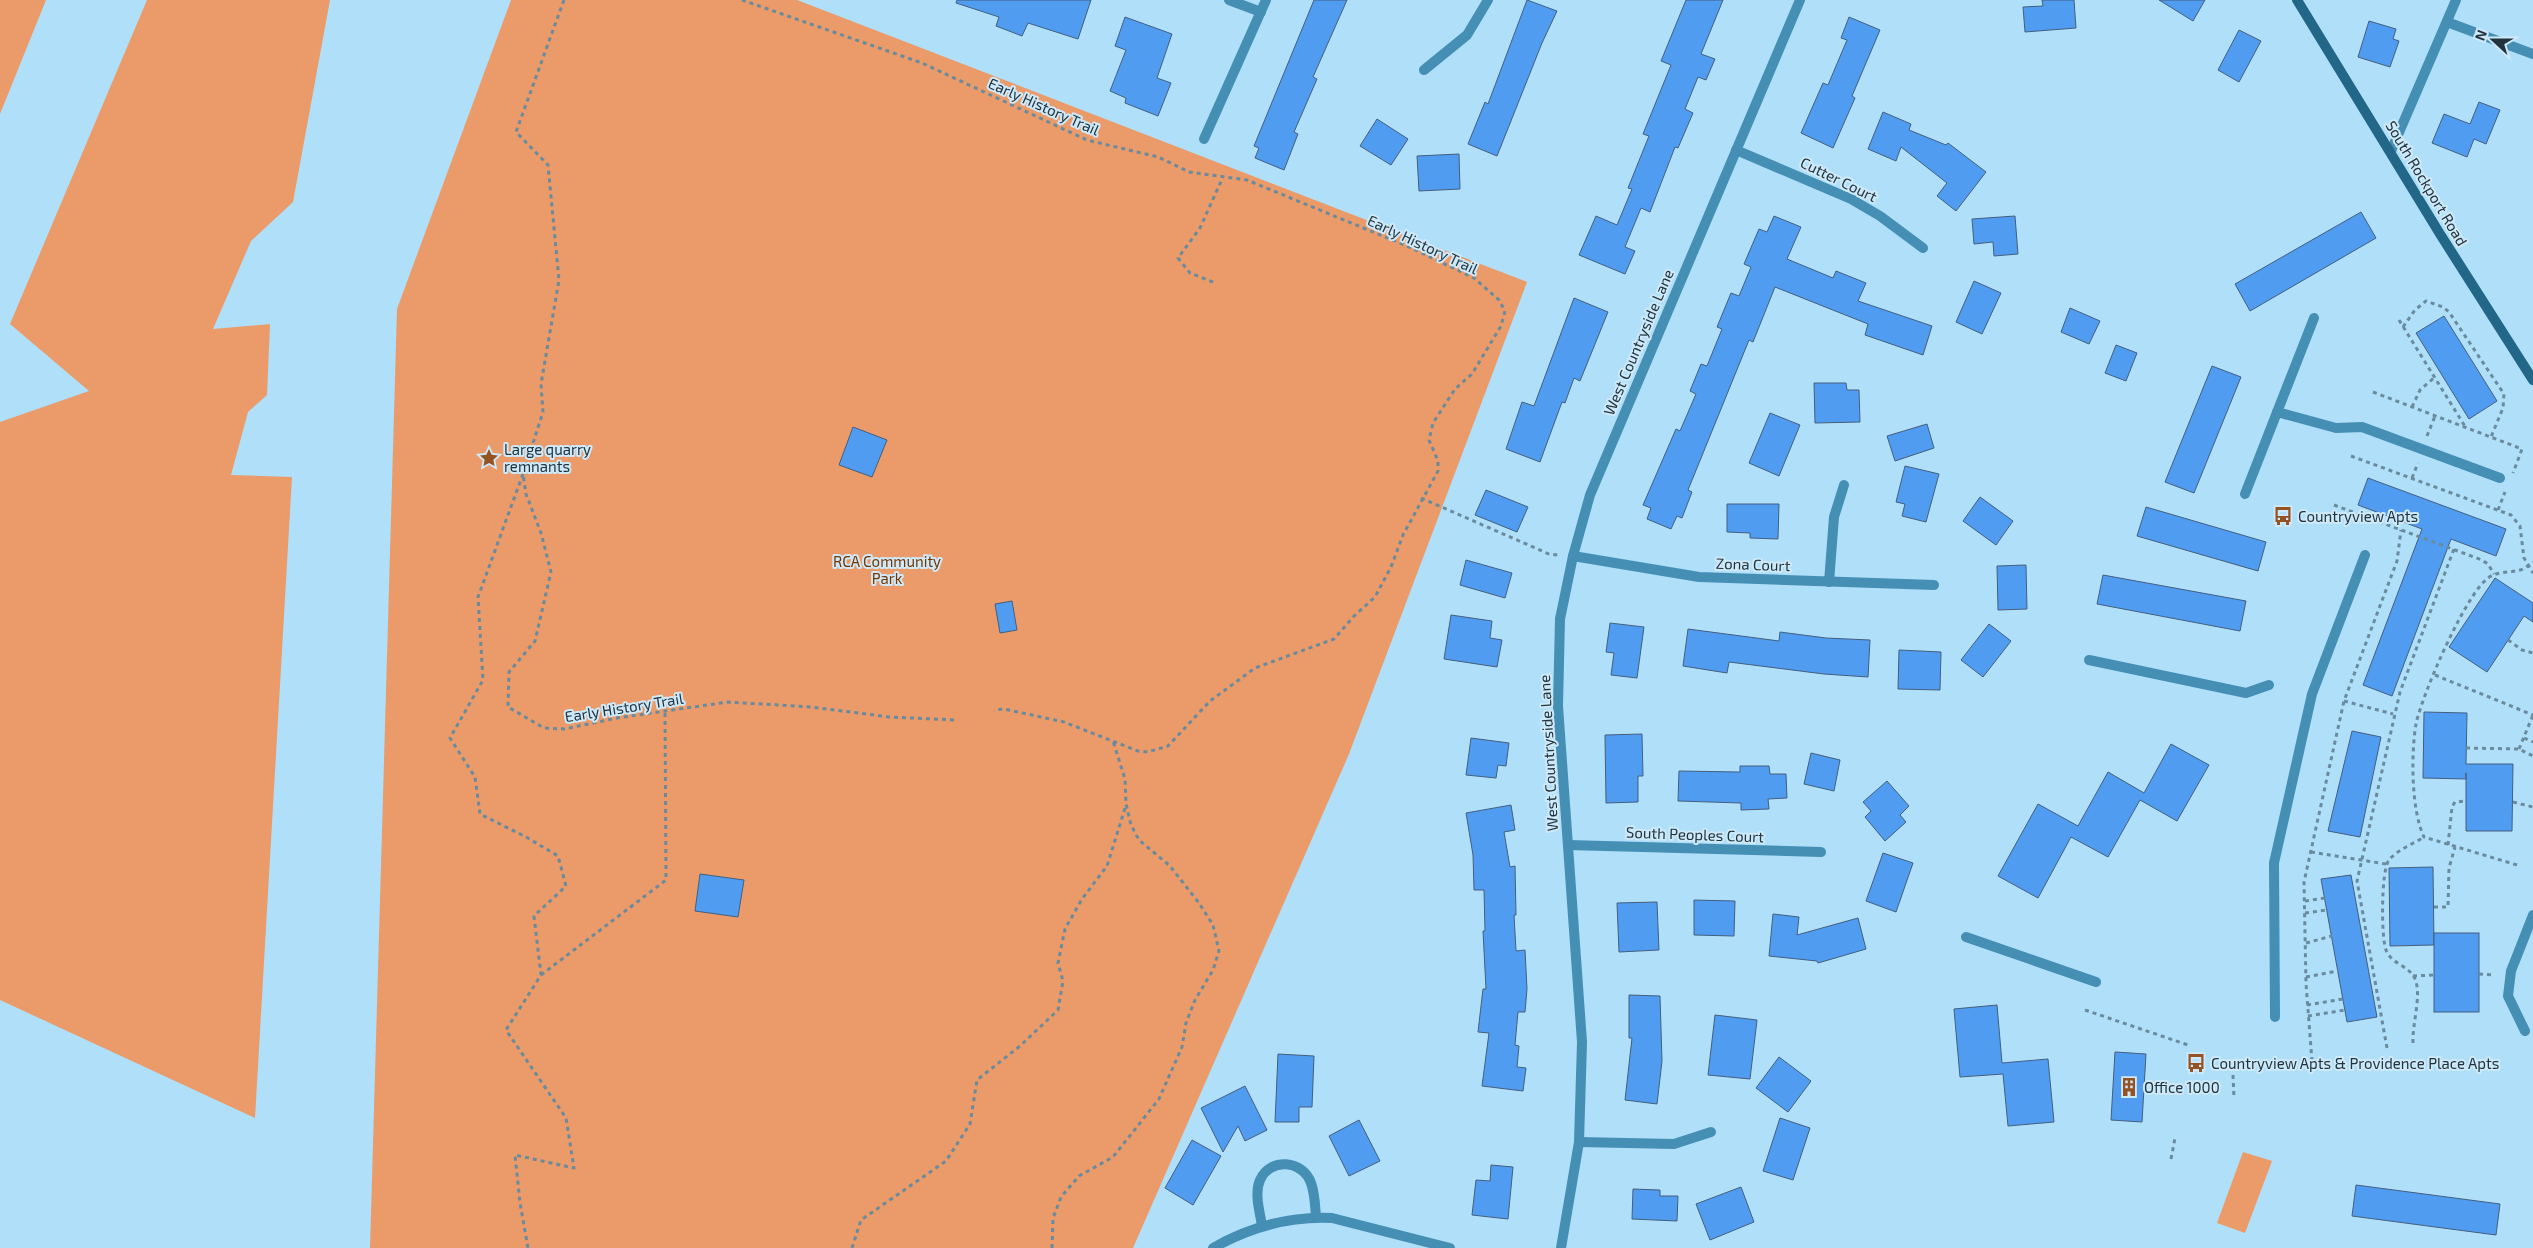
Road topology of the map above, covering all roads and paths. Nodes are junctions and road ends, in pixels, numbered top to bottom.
1 (564, 0) edge
2 (742, 0) edge
3 (1228, 0) edge
4 (1266, 0) edge
5 (1488, 0) edge
6 (1800, 0) edge
7 (2297, 0) edge
8 (2456, 0) edge
9 (1261, 12) junction
10 (2447, 22) junction
11 (2533, 54) edge
12 (1424, 70) dead end
13 (1204, 139) dead end
14 (1736, 150) junction
15 (2391, 151) junction
16 (1223, 177) junction
17 (1922, 248) dead end
18 (1213, 282) dead end
19 (2314, 318) dead end
20 (2399, 320) dead end
21 (2403, 327) junction
22 (2435, 377) junction
23 (2533, 380) edge
24 (2373, 392) dead end
25 (2412, 407) junction
26 (2277, 412) junction
27 (2467, 428) junction
28 (2491, 437) junction
29 (2351, 456) dead end
30 (523, 474) junction
31 (2512, 476) dead end
32 (2504, 481) joint
33 (1844, 485) dead end
34 (2245, 494) dead end
35 (1422, 498) junction
36 (2334, 505) dead end
37 (2498, 510) junction
38 (2401, 530) junction
39 (2454, 549) junction
40 (2365, 555) dead end
41 (1573, 556) junction
42 (2533, 562) edge
43 (2528, 565) junction
44 (2533, 573) edge
45 (2494, 574) junction
46 (1829, 582) junction
47 (1934, 585) dead end
48 (2508, 640) dead end
49 (2533, 653) edge
50 (2089, 660) dead end
51 (2435, 675) junction
52 (2269, 685) dead end
53 (2344, 701) junction
54 (994, 710) dead end
55 (664, 712) junction
56 (2393, 714) junction
57 (2533, 714) edge
58 (956, 720) dead end
59 (2524, 738) junction
60 (1113, 741) junction
61 (2533, 742) edge
62 (2466, 748) dead end
63 (2519, 749) junction
64 (2533, 756) edge
65 (2466, 801) dead end
66 (2512, 802) dead end
67 (1126, 804) junction
68 (2533, 807) edge
69 (2424, 837) junction
70 (2448, 844) junction
71 (1568, 845) junction
72 (2455, 847) junction
73 (1821, 852) dead end
74 (2311, 852) junction
75 (2360, 860) junction
76 (2386, 864) junction
77 (2517, 865) dead end
78 (2325, 898) dead end
79 (2305, 902) junction
80 (2434, 907) dead end
81 (2327, 910) dead end
82 (2305, 913) junction
83 (2533, 915) edge
84 (2332, 936) dead end
85 (1966, 937) dead end
86 (2306, 943) junction
87 (2338, 971) dead end
88 (2479, 974) dead end
89 (540, 975) junction
90 (2434, 975) dead end
91 (2493, 975) dead end
92 (2413, 976) junction
93 (2306, 977) junction
94 (2096, 982) dead end
95 (2343, 999) dead end
96 (2308, 1005) junction
97 (2084, 1010) dead end
98 (2345, 1010) dead end
99 (2308, 1016) junction
100 (2275, 1017) dead end
101 (2525, 1031) dead end
102 (2413, 1043) dead end
103 (2188, 1045) dead end
104 (2387, 1048) dead end
105 (2312, 1061) dead end
106 (2233, 1075) dead end
107 (2234, 1098) dead end
108 (1711, 1132) dead end
109 (2175, 1138) dead end
110 (1579, 1142) junction
111 (2171, 1159) dead end
112 (1316, 1217) junction
113 (1262, 1226) junction
114 (528, 1248) edge
115 (852, 1248) edge
116 (1052, 1248) edge
117 (1213, 1248) edge
118 (1450, 1248) edge
119 (1561, 1248) edge

1 - 30 path, Early History Trail
2 - 16 path, Early History Trail
3 - 9 street
4 - 9 street
5 - 12 street
6 - 14 street, West Countryside Lane
7 - 15 street, South Rockport Road
8 - 10 street
9 - 13 street
10 - 11 street
10 - 15 street
14 - 17 street, Cutter Court
14 - 41 street, West Countryside Lane
15 - 23 street, South Rockport Road
16 - 18 path
16 - 35 path, Early History Trail
19 - 26 street
20 - 21 path
21 - 22 path
21 - 28 path
22 - 25 path
22 - 27 path
24 - 25 path
25 - 27 path
26 - 32 street
26 - 34 street
27 - 28 path
28 - 31 path
29 - 37 path
30 - 55 path, Early History Trail
30 - 89 path
32 - 37 path
33 - 46 street
35 - 41 path
35 - 60 path, Early History Trail
36 - 38 path
37 - 43 path
38 - 39 path
38 - 53 path
39 - 45 path
39 - 56 path
40 - 100 street
41 - 46 street, Zona Court
41 - 71 street, West Countryside Lane
42 - 43 path
43 - 44 path
43 - 45 path
45 - 51 path
46 - 47 street, Zona Court
48 - 49 path
50 - 52 street
51 - 57 path
51 - 69 path
53 - 56 path
53 - 74 path
54 - 60 path, Early History Trail
55 - 58 path, Early History Trail
55 - 89 path
56 - 75 path
57 - 59 path
59 - 61 path
59 - 63 path
60 - 67 path
62 - 63 path
63 - 64 path
65 - 70 path
66 - 68 path
67 - 115 path
67 - 116 path
69 - 70 path
69 - 76 path
70 - 72 path
71 - 73 street, South Peoples Court
71 - 110 street, West Countryside Lane
72 - 77 path
72 - 80 path
74 - 75 path
74 - 79 path
75 - 76 path
75 - 104 path
76 - 92 path
78 - 79 path
79 - 82 path
81 - 82 path
82 - 86 path
83 - 101 street
84 - 86 path
85 - 94 street
86 - 93 path
87 - 93 path
88 - 91 path
89 - 114 path
90 - 92 path
92 - 102 path
93 - 96 path
95 - 96 path
96 - 99 path
97 - 103 path
98 - 99 path
99 - 105 path
106 - 107 path
108 - 110 street
109 - 111 path
110 - 119 street, West Countryside Lane
112 - 113 street
112 - 113 street
112 - 118 street
113 - 117 street

